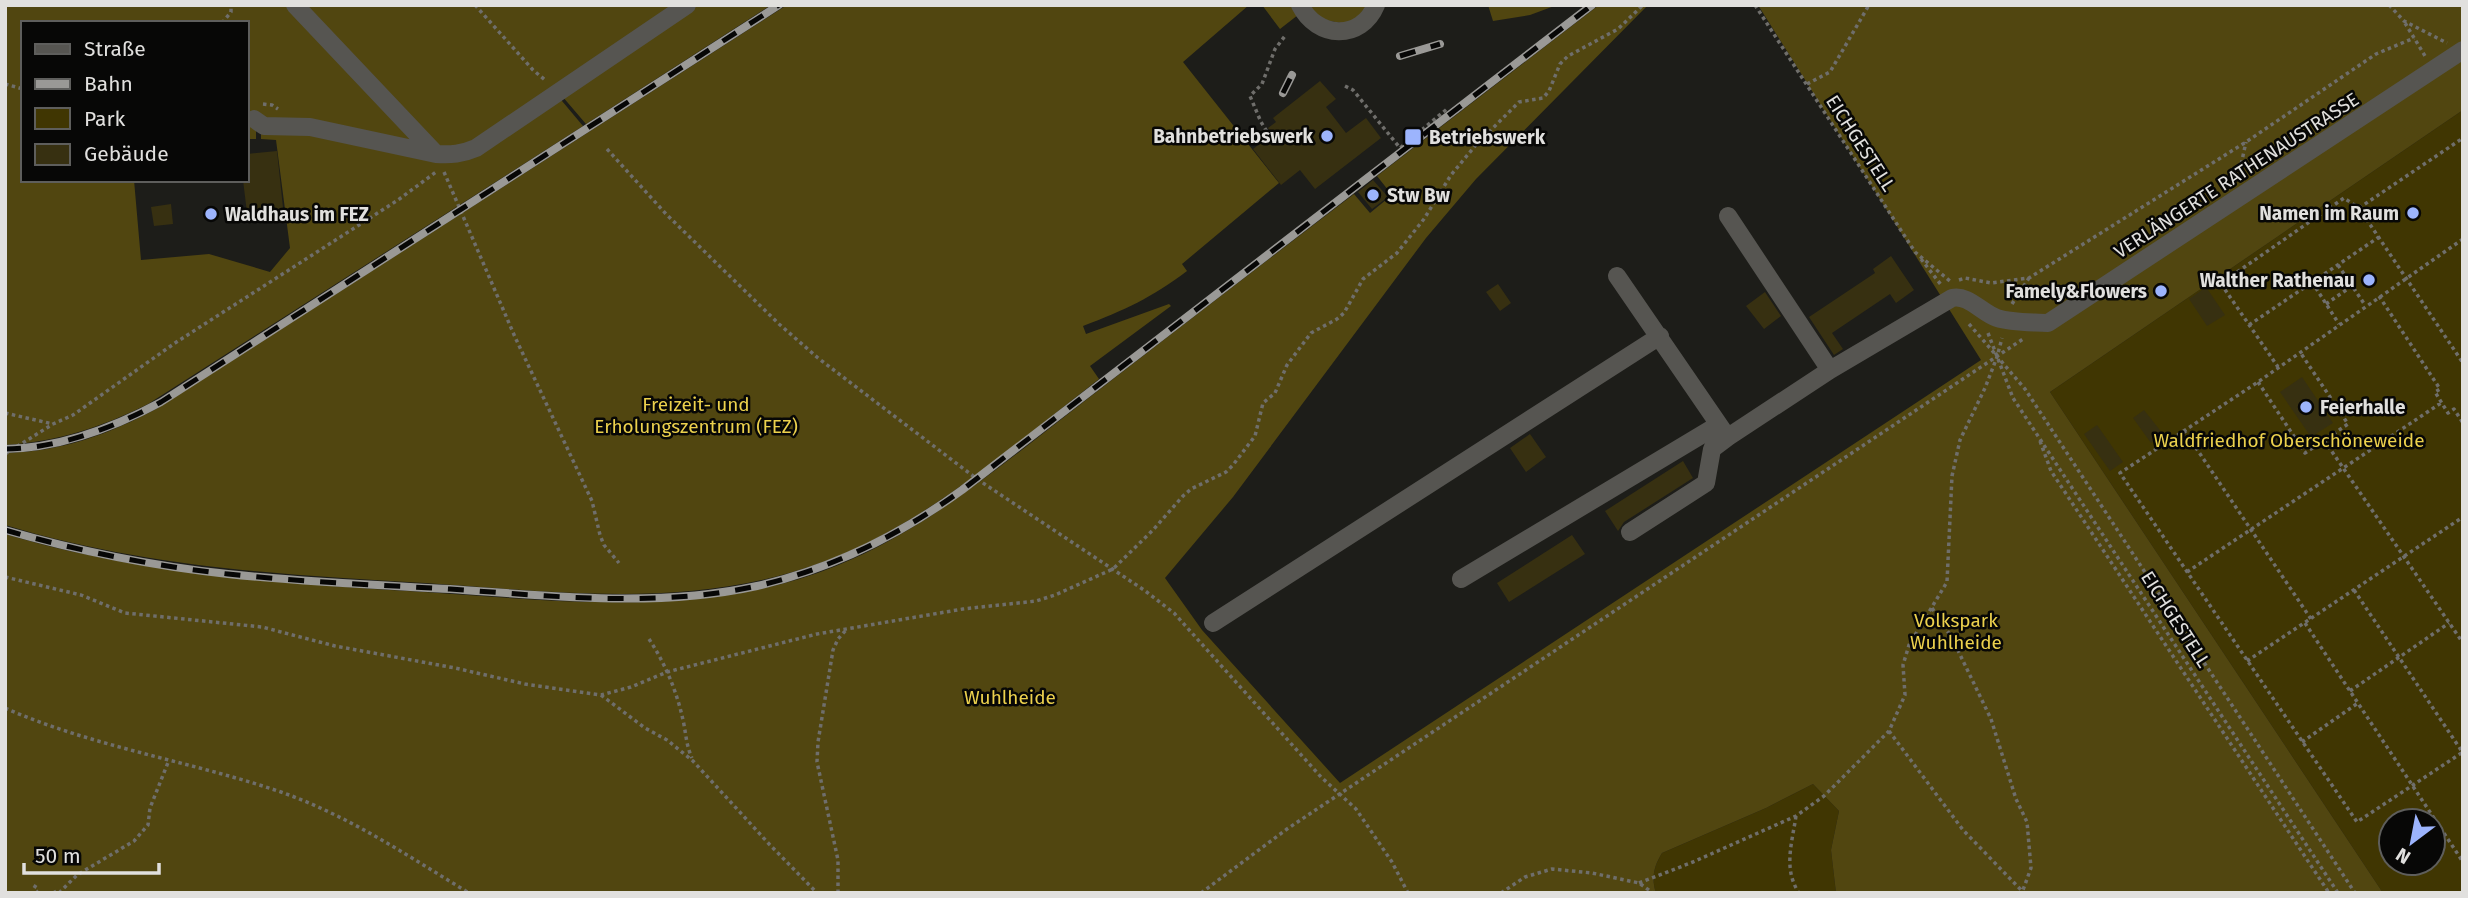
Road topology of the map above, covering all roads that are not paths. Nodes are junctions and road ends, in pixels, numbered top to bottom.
1 (295, 5) edge
2 (687, 5) edge
3 (1300, 5) edge
4 (1377, 5) edge
5 (2462, 51) edge
6 (254, 119) dead end
7 (436, 154) junction
8 (1728, 216) dead end
9 (1617, 276) dead end
10 (1660, 335) junction
11 (1830, 370) junction
12 (1723, 431) junction
13 (1630, 532) dead end
14 (1461, 579) dead end
15 (1213, 623) dead end

1 - 7 lane
2 - 7 lane
3 - 4 lane
5 - 11 lane, VERLÄNGERTE RATHENAUSTRASSE
6 - 7 lane
8 - 11 lane
9 - 10 lane
10 - 12 lane
10 - 15 lane
11 - 12 lane
12 - 13 lane
12 - 14 lane

